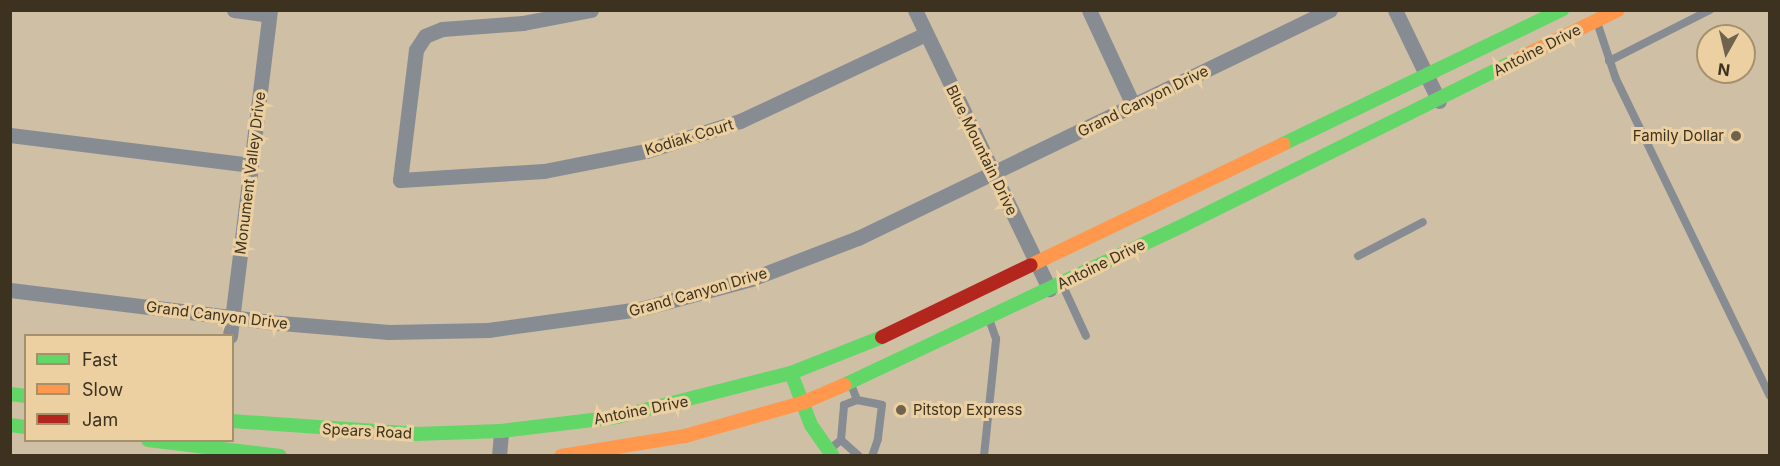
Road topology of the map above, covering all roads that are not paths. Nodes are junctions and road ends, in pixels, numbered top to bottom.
1 (234, 10) edge
2 (591, 10) edge
3 (915, 10) edge
4 (1089, 10) edge
5 (1330, 10) edge
6 (1395, 10) edge
7 (1562, 10) edge
8 (1618, 10) edge
9 (1710, 10) edge
10 (270, 13) edge
11 (1594, 15) edge
12 (926, 34) junction
13 (1610, 61) junction
14 (1426, 74) junction
15 (1439, 101) junction
16 (1133, 105) junction
17 (10, 135) edge
18 (251, 165) junction
19 (993, 172) junction
20 (1423, 222) dead end
21 (1358, 256) dead end
22 (1036, 263) junction
23 (1055, 286) junction
24 (10, 290) edge
25 (232, 317) junction
26 (989, 319) junction
27 (230, 334) edge
28 (1086, 336) dead end
29 (791, 373) junction
30 (850, 382) junction
31 (1770, 396) edge
32 (857, 400) junction
33 (801, 403) junction
34 (234, 421) edge
35 (501, 431) junction
36 (841, 440) junction
37 (166, 442) edge
38 (219, 445) edge
39 (831, 453) edge
40 (280, 456) edge
41 (499, 456) edge
42 (561, 456) edge
43 (859, 456) edge
44 (872, 456) edge
45 (984, 456) edge

1 - 10 street
2 - 12 street, Kodiak Court
3 - 12 street, Blue Mountain Drive
4 - 16 street
5 - 16 street, Grand Canyon Drive
6 - 14 street
7 - 14 main road, Antoine Drive
8 - 11 main road, Antoine Drive
9 - 13 lane
10 - 18 street, Monument Valley Drive
11 - 13 lane
11 - 15 main road, Antoine Drive
12 - 19 street, Blue Mountain Drive
13 - 31 lane
14 - 15 street
14 - 22 main road, Antoine Drive
15 - 23 main road, Antoine Drive
16 - 19 street, Grand Canyon Drive
17 - 18 street
18 - 25 street, Monument Valley Drive
19 - 22 street, Blue Mountain Drive
19 - 25 street, Grand Canyon Drive
20 - 21 lane
22 - 23 street, Blue Mountain Drive
22 - 29 main road, Antoine Drive
23 - 26 main road, Antoine Drive
23 - 28 lane
24 - 25 street, Grand Canyon Drive
25 - 27 street, Monument Valley Drive
26 - 30 main road, Antoine Drive
26 - 45 lane
29 - 33 main road
29 - 35 main road, Antoine Drive
30 - 32 lane
30 - 33 main road, Antoine Drive
32 - 36 lane
32 - 44 lane
33 - 39 main road
33 - 42 main road, Antoine Drive
34 - 35 main road, Spears Road
35 - 41 street
36 - 39 lane
36 - 43 lane
37 - 38 main road
38 - 40 main road

